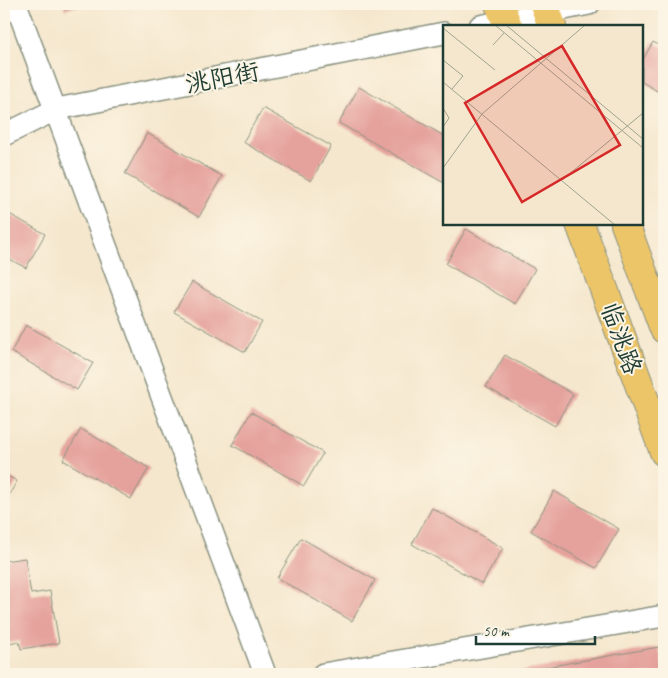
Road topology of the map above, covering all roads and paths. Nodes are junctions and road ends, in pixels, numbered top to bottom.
1 (16, 4) edge
2 (589, 4) edge
3 (547, 14) edge
4 (498, 19) edge
5 (443, 33) edge
6 (57, 109) junction
7 (4, 135) edge
8 (580, 225) edge
9 (625, 225) edge
10 (664, 328) edge
11 (664, 452) edge
12 (664, 616) edge
13 (265, 674) edge
14 (323, 674) edge

1 - 6 street
2 - 3 street
3 - 4 street
5 - 6 street, 洮阳街
6 - 7 street, 洮阳街
6 - 13 street
8 - 11 main road, 临洮路
9 - 10 main road, 临洮路
12 - 14 street

